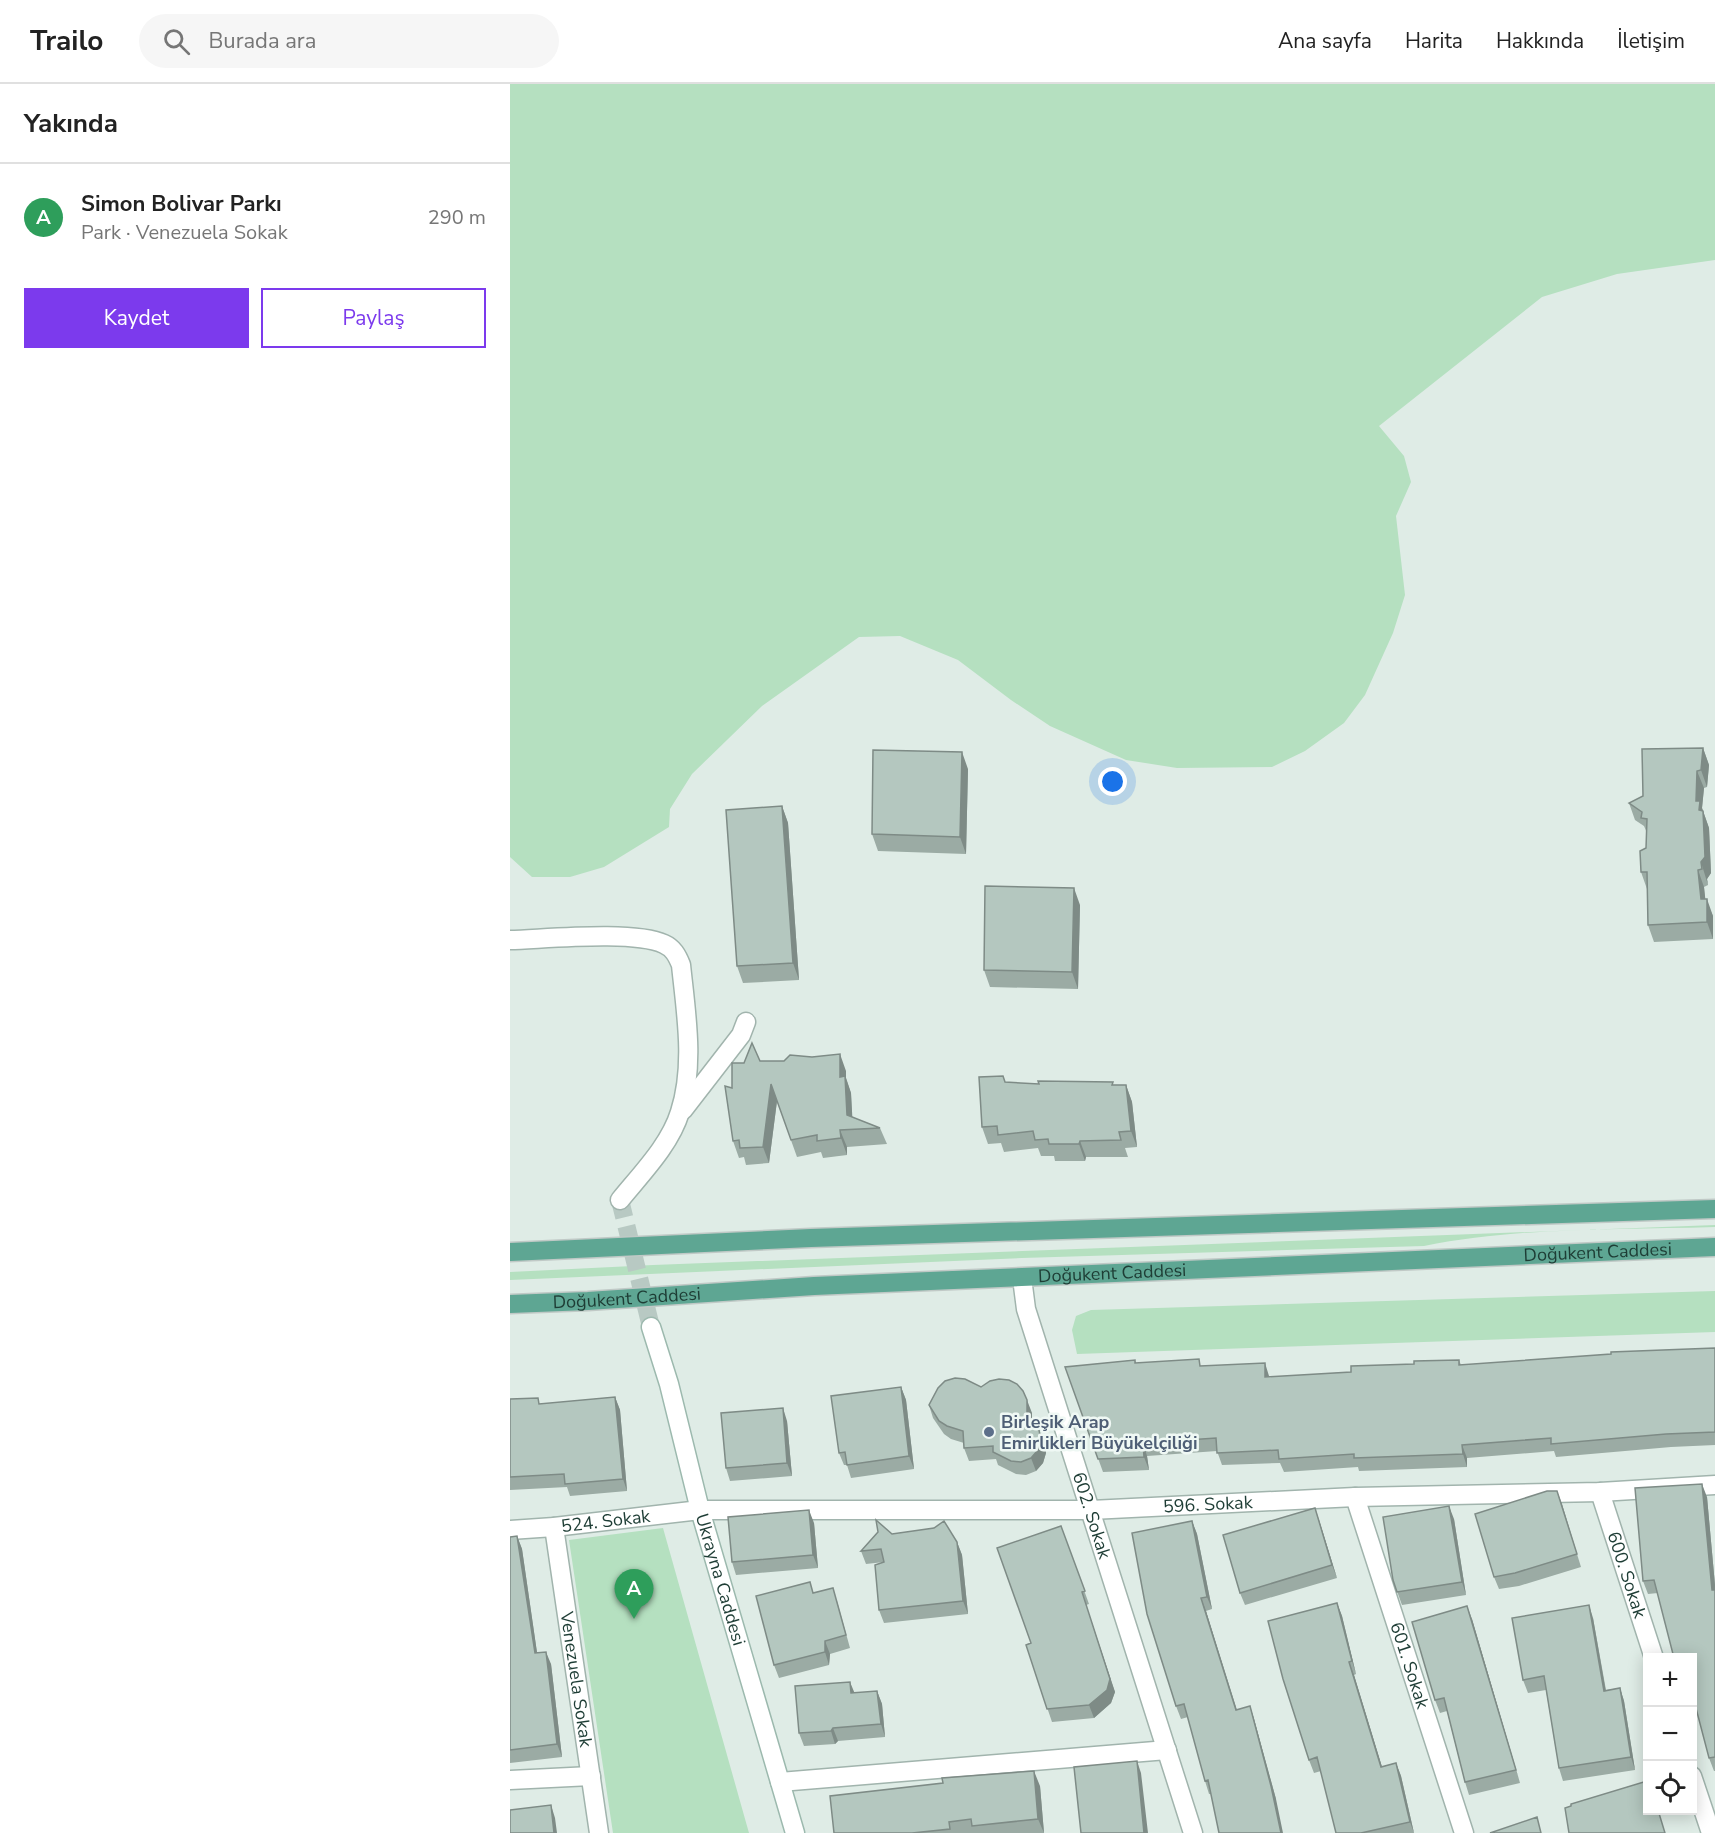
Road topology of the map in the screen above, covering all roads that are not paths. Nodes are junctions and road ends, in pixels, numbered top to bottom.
1 (510, 940) edge
2 (746, 1022) dead end
3 (680, 1113) junction
4 (620, 1200) dead end
5 (1715, 1209) edge
6 (1715, 1247) edge
7 (510, 1252) edge
8 (1022, 1278) junction
9 (510, 1304) edge
10 (651, 1327) tunnel mouth
11 (1715, 1485) edge
12 (1600, 1492) junction
13 (1355, 1497) junction
14 (700, 1510) junction
15 (1091, 1510) junction
16 (554, 1527) junction
17 (510, 1530) edge
18 (1652, 1653) edge
19 (1167, 1750) junction
20 (591, 1776) junction
21 (510, 1780) edge
22 (780, 1782) junction
23 (1697, 1791) edge
24 (599, 1833) edge
25 (795, 1833) edge
26 (1193, 1833) edge
27 (1464, 1833) edge
28 (1711, 1833) edge

1 - 3 street
2 - 3 street
3 - 4 street
5 - 7 main road
6 - 8 main road, Doğukent Caddesi
8 - 9 main road, Doğukent Caddesi
8 - 15 street, 602. Sokak
10 - 14 street, Ukrayna Caddesi
11 - 12 street, 596. Sokak
12 - 13 street, 596. Sokak
12 - 18 street, 600. Sokak
13 - 15 street, 596. Sokak
13 - 27 street, 601. Sokak
14 - 15 street, 596. Sokak
14 - 16 street, 524. Sokak
14 - 22 street, Ukrayna Caddesi
15 - 19 street, 602. Sokak
16 - 17 street, 524. Sokak
16 - 20 street, Venezuela Sokak
19 - 22 street
19 - 26 street, 602. Sokak
20 - 21 street
20 - 24 street, Venezuela Sokak
22 - 25 street, Ukrayna Caddesi
23 - 28 street

